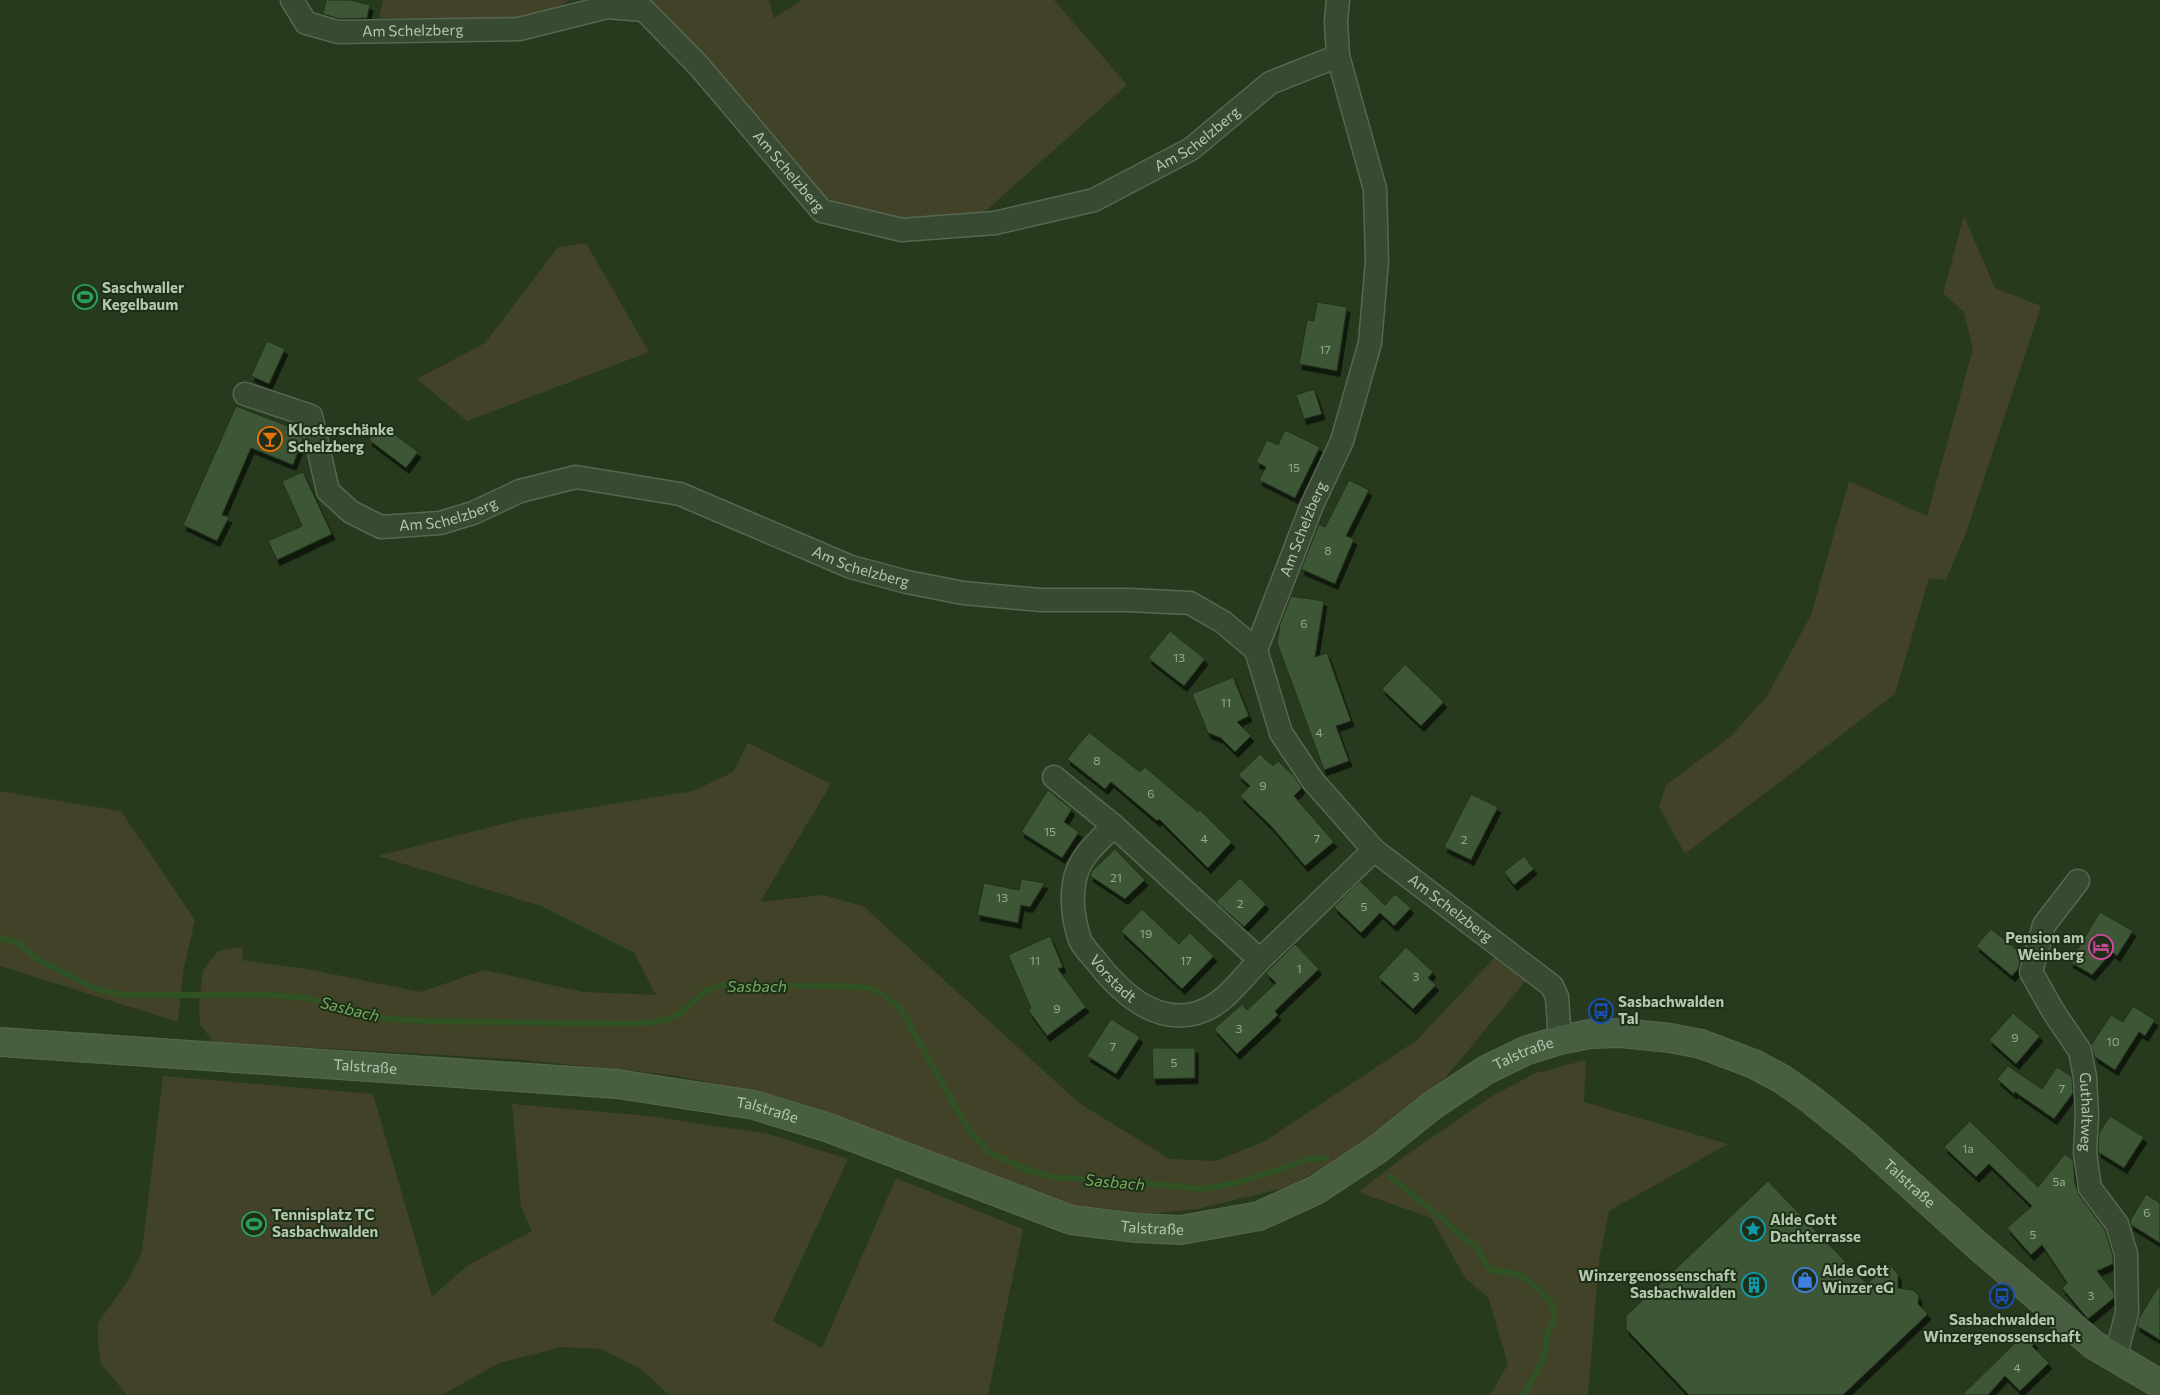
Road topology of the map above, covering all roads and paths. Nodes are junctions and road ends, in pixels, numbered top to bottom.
1 (292, 0) edge
2 (1338, 0) edge
3 (1338, 56) junction
4 (245, 394) dead end
5 (1256, 650) junction
6 (1054, 777) dead end
7 (1114, 826) junction
8 (1374, 850) junction
9 (2078, 881) dead end
10 (1260, 960) junction
11 (1560, 1040) junction
12 (0, 1042) edge
13 (2115, 1358) junction
14 (2160, 1384) edge

1 - 3 street, Am Schelzberg
2 - 3 street, Am Schelzberg
3 - 5 street, Am Schelzberg
4 - 5 street, Am Schelzberg
5 - 8 street, Am Schelzberg
6 - 7 street
7 - 10 street
7 - 10 street, Vorstadt
8 - 10 street, Vorstadt
8 - 11 street, Am Schelzberg
9 - 13 street, Guthaltweg
11 - 12 main road, Talstraße
11 - 13 main road, Talstraße
13 - 14 main road, Talstraße

